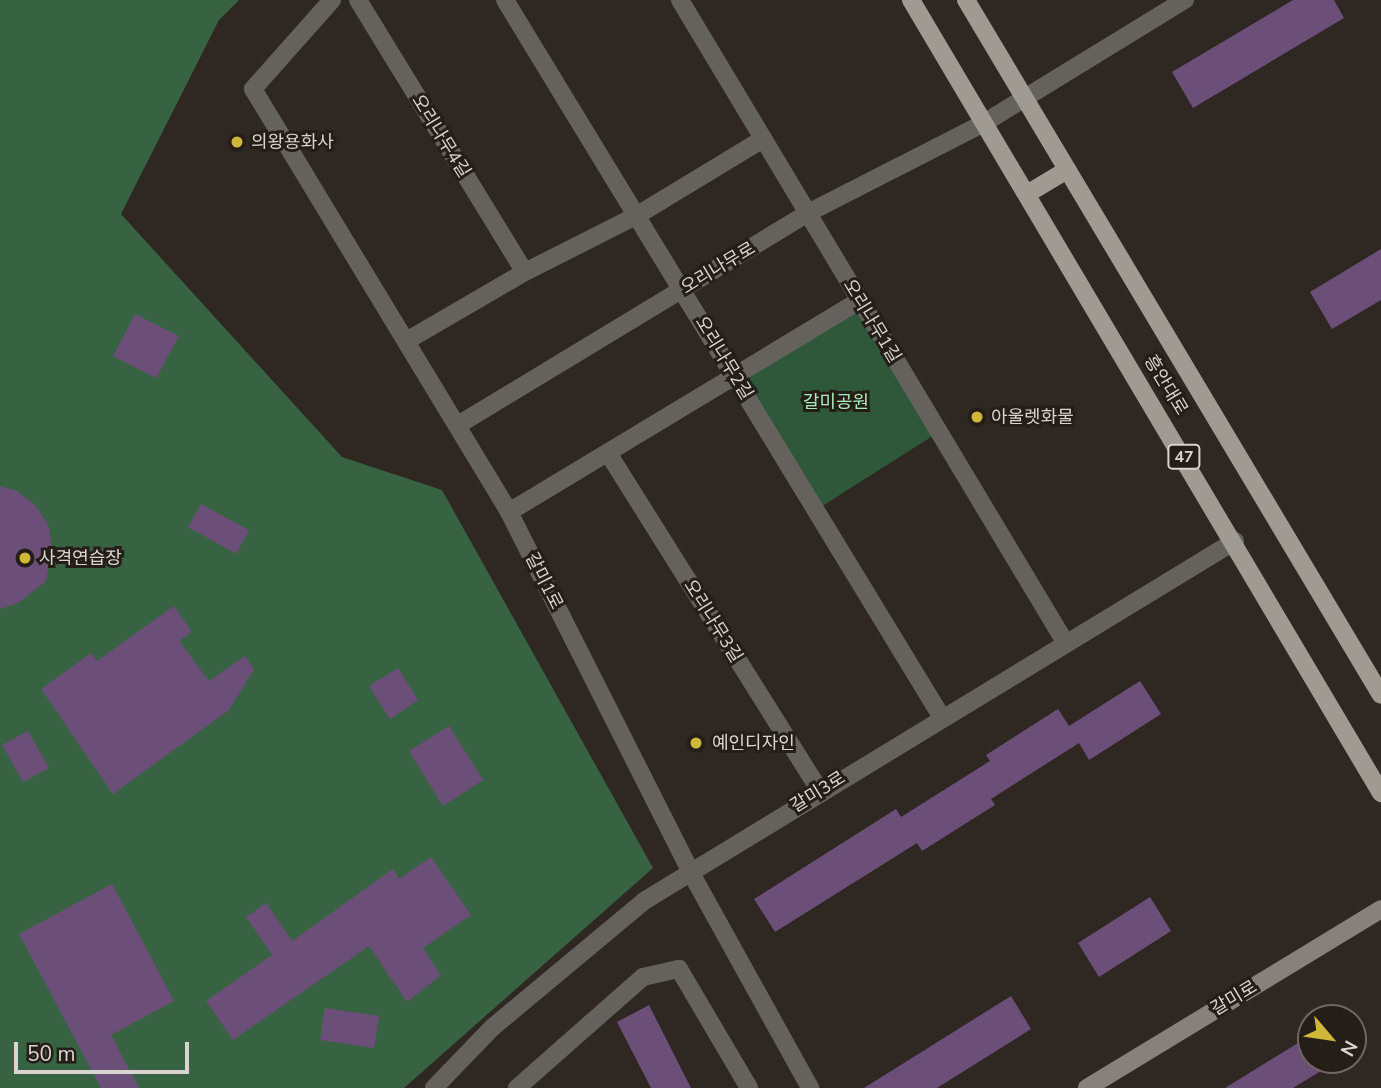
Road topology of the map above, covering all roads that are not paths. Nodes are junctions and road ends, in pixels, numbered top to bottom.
1 (332, 0) edge
2 (358, 0) edge
3 (505, 0) edge
4 (680, 0) edge
5 (911, 0) edge
6 (966, 0) edge
7 (1185, 0) edge
8 (1023, 97) junction
9 (984, 123) junction
10 (763, 139) junction
11 (1067, 170) junction
12 (1027, 194) junction
13 (806, 214) junction
14 (636, 216) junction
15 (525, 272) junction
16 (682, 289) junction
17 (860, 300) junction
18 (408, 340) junction
19 (733, 373) junction
20 (458, 425) junction
21 (608, 453) junction
22 (509, 512) junction
23 (1235, 541) junction
24 (1065, 642) junction
25 (1381, 695) edge
26 (941, 716) junction
27 (819, 790) junction
28 (1381, 793) edge
29 (691, 873) junction
30 (1381, 909) edge
31 (434, 1088) edge
32 (517, 1088) edge
33 (749, 1088) edge
34 (810, 1088) edge
35 (1087, 1088) edge

1 - 18 street, 갈미1로
2 - 15 street, 오리나무4길
3 - 14 street, 오리나무2길
4 - 10 street, 오리나무1길
5 - 9 main road, 흥안대로 / 47
6 - 8 main road, 흥안대로 / 47
7 - 8 street, 오리나무로
8 - 9 street, 오리나무로
8 - 11 main road, 흥안대로 / 47
9 - 12 main road, 흥안대로 / 47
9 - 13 street, 오리나무로
10 - 13 street, 오리나무1길
10 - 14 street
11 - 12 main road
11 - 25 main road, 흥안대로 / 47
12 - 23 main road, 흥안대로 / 47
13 - 16 street, 오리나무로
13 - 17 street, 오리나무1길
14 - 15 street
14 - 16 street, 오리나무2길
15 - 18 street
16 - 19 street, 오리나무2길
16 - 20 street, 오리나무로
17 - 19 street
17 - 24 street, 오리나무1길
18 - 20 street, 갈미1로
19 - 21 street
19 - 26 street, 오리나무2길
20 - 22 street, 갈미1로
21 - 22 street
21 - 27 street, 오리나무3길
22 - 29 street, 갈미1로
23 - 24 street, 갈미3로
23 - 28 main road, 흥안대로 / 47
24 - 26 street, 갈미3로
26 - 27 street, 갈미3로
27 - 29 street, 갈미3로
29 - 31 street, 갈미3로
29 - 34 street, 갈미1로
30 - 35 street, 갈미로
32 - 33 street

